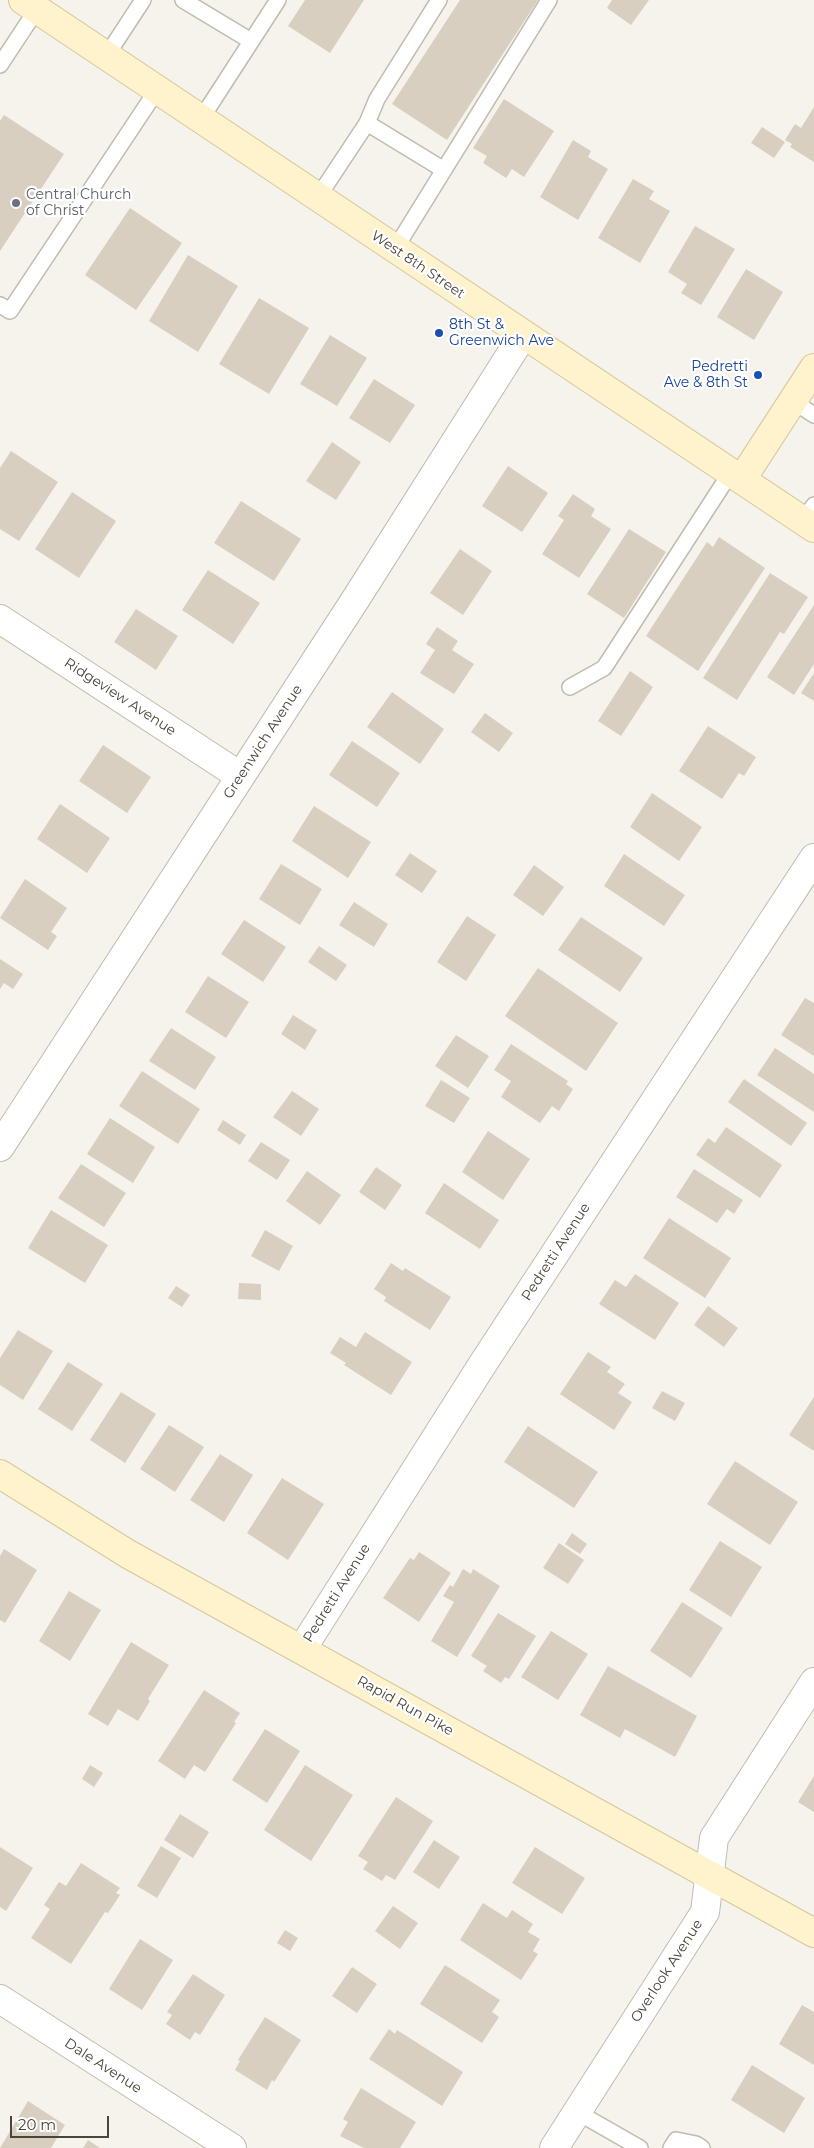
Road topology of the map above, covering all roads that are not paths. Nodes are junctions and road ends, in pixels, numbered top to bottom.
1 (143, 0) edge
2 (183, 0) edge
3 (278, 0) edge
4 (439, 0) edge
5 (549, 0) edge
6 (30, 5) edge
7 (251, 41) junction
8 (107, 56) junction
9 (0, 65) edge
10 (157, 90) junction
11 (201, 119) junction
12 (367, 123) junction
13 (444, 170) junction
14 (318, 197) junction
15 (396, 249) junction
16 (0, 305) edge
17 (523, 335) junction
18 (814, 368) edge
19 (803, 408) edge
20 (737, 475) junction
21 (810, 518) edge
22 (0, 619) edge
23 (570, 687) dead end
24 (240, 776) junction
25 (814, 858) edge
26 (0, 1147) edge
27 (0, 1474) edge
28 (302, 1649) junction
29 (814, 1682) edge
30 (710, 1877) junction
31 (814, 1933) edge
32 (0, 2000) edge
33 (577, 2112) junction
34 (232, 2148) edge
35 (554, 2148) edge
36 (640, 2148) edge
37 (671, 2148) edge
38 (702, 2148) edge

1 - 8 lane
2 - 7 lane
3 - 7 lane
4 - 12 lane
5 - 13 lane
6 - 8 street, West 8th Street
6 - 9 lane
7 - 11 lane
8 - 10 street, West 8th Street
10 - 11 street, West 8th Street
10 - 16 lane
11 - 14 street, West 8th Street
12 - 13 lane
12 - 14 lane
13 - 15 lane
14 - 15 street, West 8th Street
15 - 17 street, West 8th Street
17 - 20 street, West 8th Street
17 - 24 street, Greenwich Avenue
18 - 19 street
19 - 20 street
20 - 21 street, West 8th Street
20 - 23 lane
22 - 24 street, Ridgeview Avenue
24 - 26 street, Greenwich Avenue
25 - 28 street, Pedretti Avenue
27 - 28 street, Rapid Run Pike
28 - 30 street, Rapid Run Pike
29 - 30 street, Overlook Avenue
30 - 31 street, Rapid Run Pike
30 - 33 street, Overlook Avenue
32 - 34 street, Dale Avenue
33 - 35 street, Overlook Avenue
33 - 36 lane
37 - 38 lane

